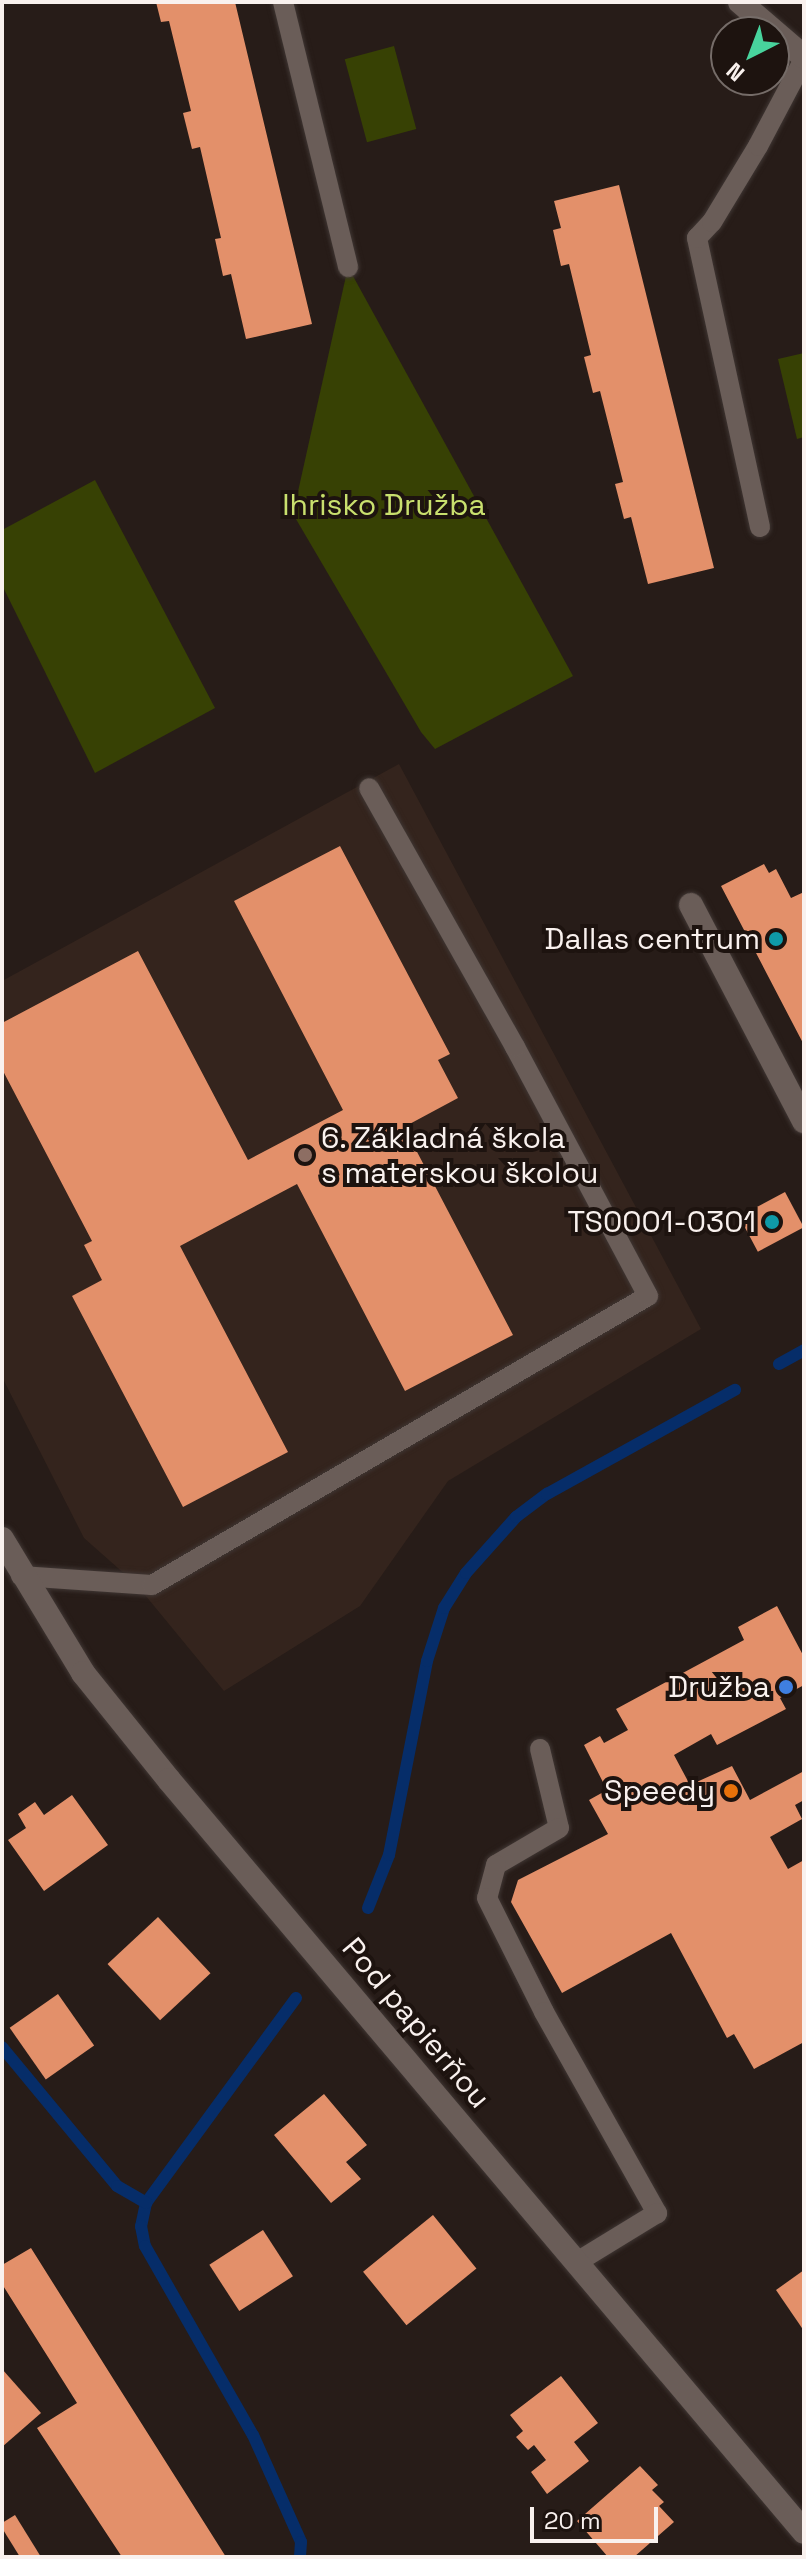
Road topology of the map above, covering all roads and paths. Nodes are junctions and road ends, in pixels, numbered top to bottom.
1 (283, 2) edge
2 (740, 2) edge
3 (804, 58) edge
4 (348, 267) dead end
5 (760, 527) dead end
6 (369, 788) dead end
7 (691, 905) dead end
8 (804, 1121) edge
9 (2, 1539) edge
10 (21, 1576) junction
11 (540, 1749) dead end
12 (577, 2262) junction
13 (804, 2532) edge

1 - 4 lane
2 - 3 street
3 - 5 lane
6 - 10 lane
7 - 8 street
9 - 10 street, Pod papierňou
10 - 12 street, Pod papierňou
11 - 12 lane
12 - 13 street, Pod papierňou

